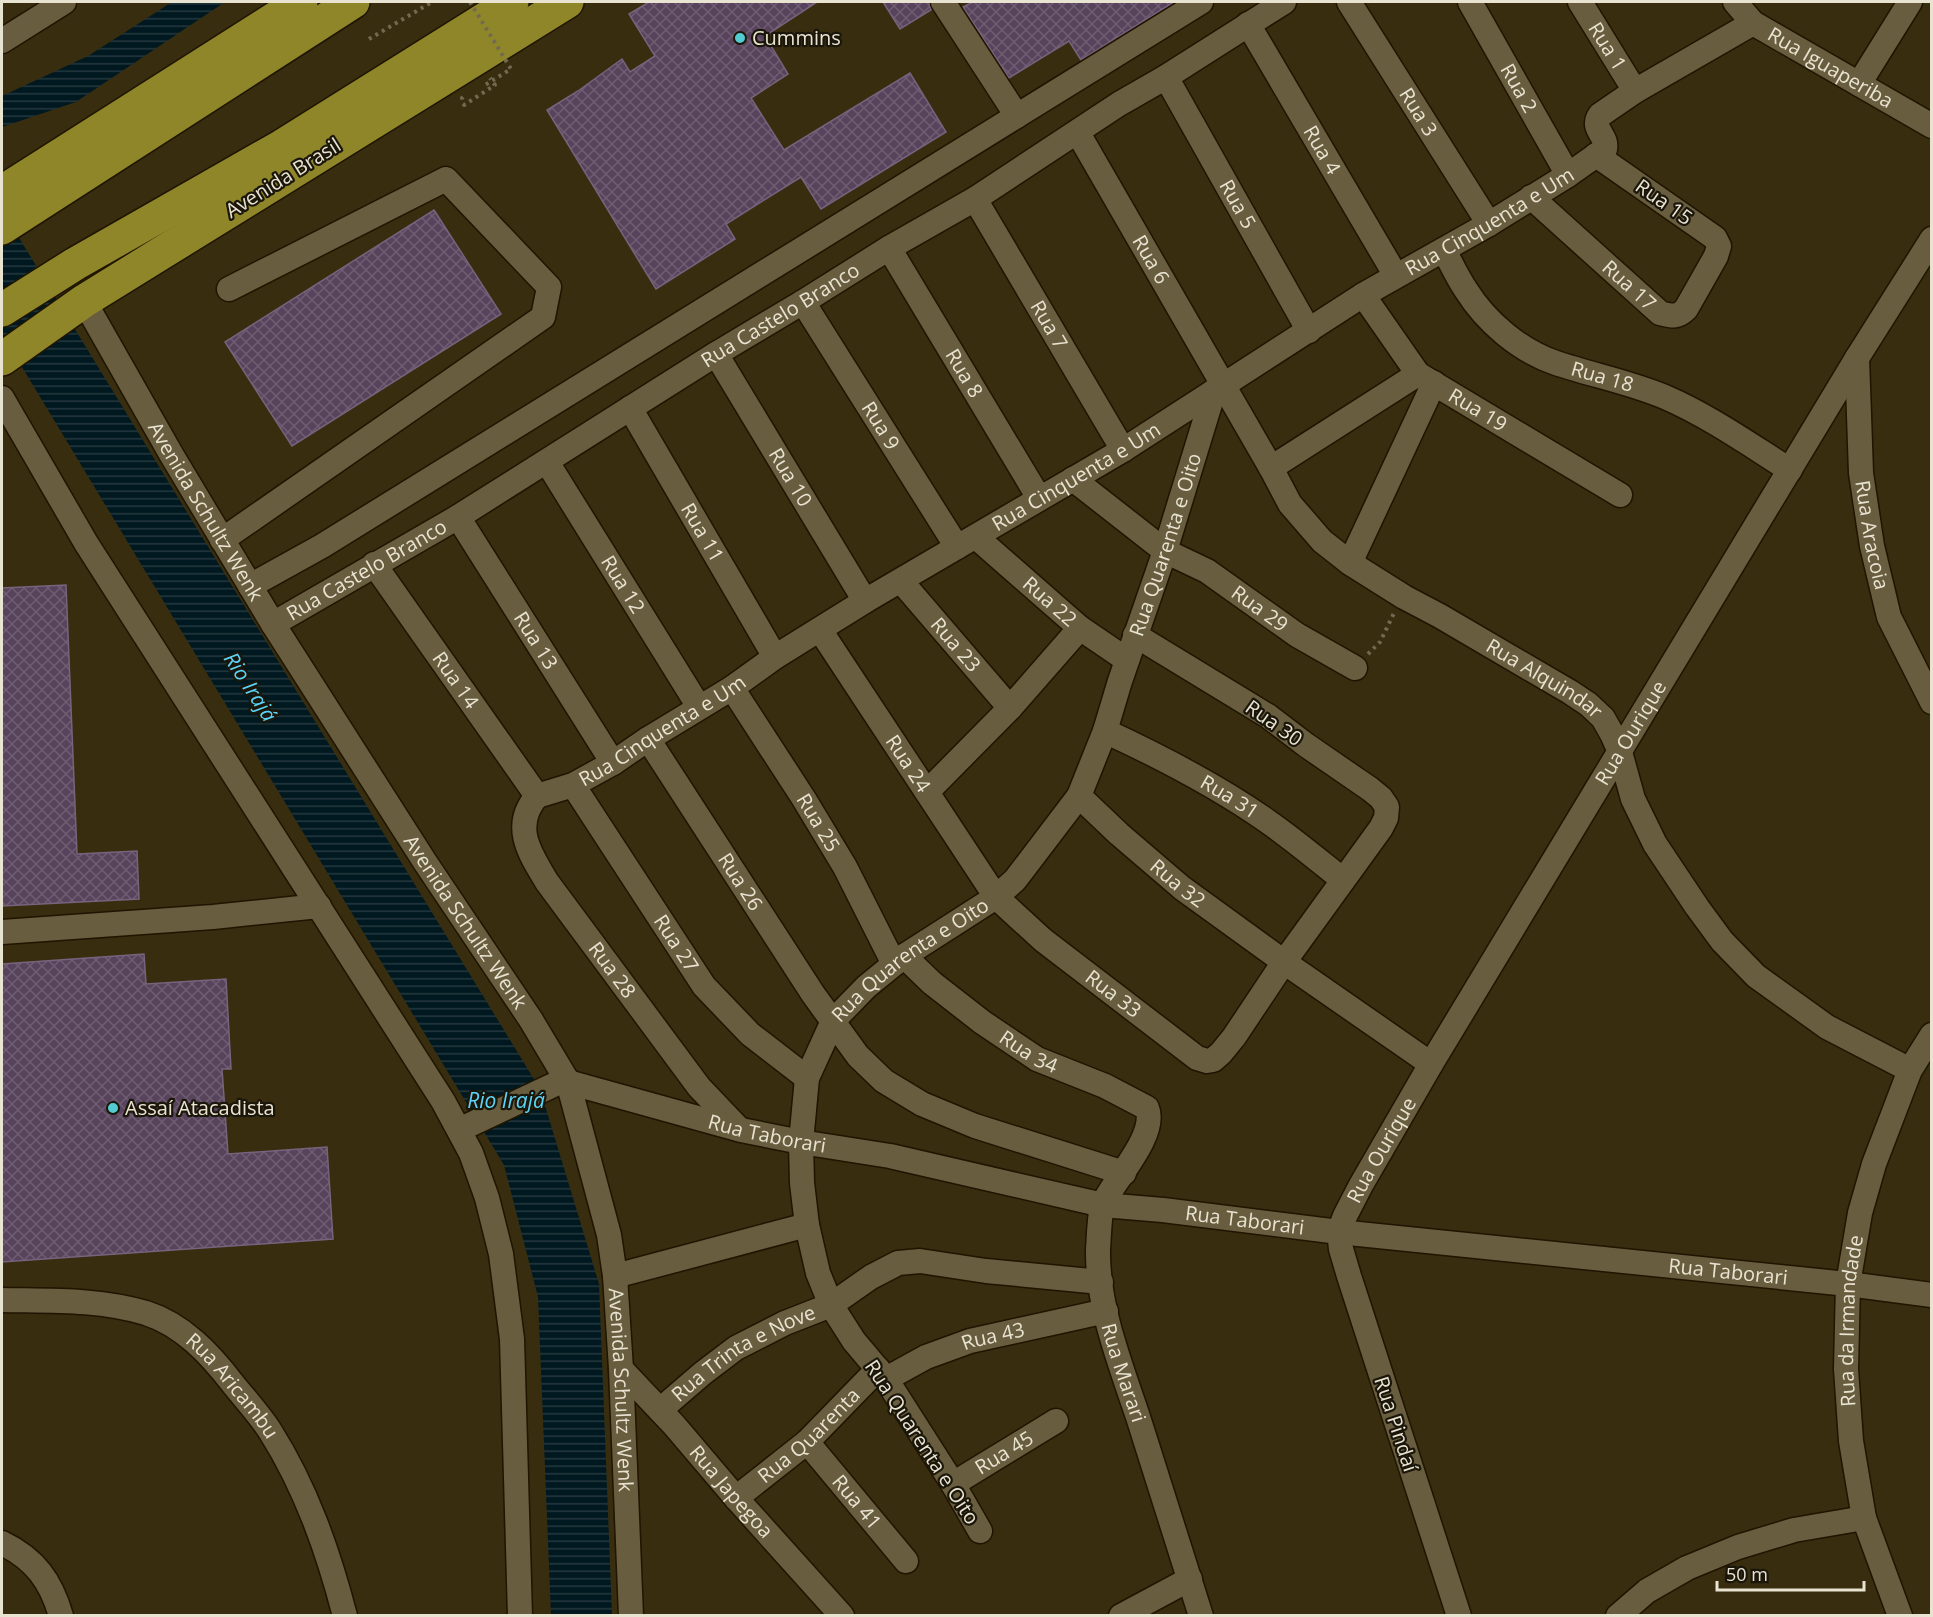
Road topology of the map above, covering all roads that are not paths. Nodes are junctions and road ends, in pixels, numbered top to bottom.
1 (64, 2) edge
2 (301, 2) edge
3 (353, 2) edge
4 (512, 2) edge
5 (567, 2) edge
6 (943, 2) edge
7 (1201, 2) edge
8 (1284, 2) edge
9 (1348, 2) edge
10 (1470, 2) edge
11 (1580, 2) edge
12 (1735, 2) edge
13 (1910, 2) edge
14 (1752, 23) junction
15 (1248, 24) junction
16 (2, 40) edge
17 (1166, 77) junction
18 (1859, 84) junction
19 (1635, 91) junction
20 (1017, 116) junction
21 (1932, 126) edge
22 (1078, 133) junction
23 (1601, 148) junction
24 (1568, 175) junction
25 (1531, 197) junction
26 (975, 199) junction
27 (12, 204) edge
28 (1489, 224) junction
29 (1932, 239) edge
30 (889, 248) junction
31 (1444, 250) junction
32 (1716, 256) joint
33 (1396, 276) junction
34 (230, 289) dead end
35 (1363, 295) junction
36 (803, 302) junction
37 (74, 308) junction
38 (2, 310) edge
39 (1309, 331) junction
40 (716, 354) junction
41 (1857, 358) junction
42 (2, 359) edge
43 (1426, 379) junction
44 (1218, 388) junction
45 (2, 398) edge
46 (630, 408) junction
47 (1123, 450) junction
48 (547, 462) junction
49 (1271, 468) junction
50 (1790, 470) junction
51 (1073, 478) junction
52 (1620, 495) dead end
53 (1039, 498) junction
54 (458, 517) junction
55 (222, 540) junction
56 (967, 542) junction
57 (1165, 551) junction
58 (1350, 563) junction
59 (374, 564) junction
60 (901, 581) junction
61 (250, 586) junction
62 (866, 601) junction
63 (273, 624) junction
64 (1080, 628) junction
65 (820, 630) junction
66 (1136, 635) junction
67 (776, 657) junction
68 (1127, 660) junction
69 (1355, 668) road end
70 (732, 688) junction
71 (1932, 702) edge
72 (699, 707) junction
73 (1010, 708) junction
74 (1105, 731) junction
75 (648, 739) junction
76 (1620, 752) junction
77 (613, 763) junction
78 (573, 785) junction
79 (927, 792) junction
80 (537, 796) junction
81 (1079, 796) junction
82 (1343, 880) junction
83 (996, 897) junction
84 (319, 906) junction
85 (2, 932) edge
86 (899, 960) junction
87 (1284, 962) junction
88 (833, 1021) junction
89 (1932, 1035) edge
90 (1431, 1064) junction
91 (1910, 1070) junction
92 (807, 1078) junction
93 (559, 1083) junction
94 (467, 1126) junction
95 (741, 1130) junction
96 (1145, 1132) joint
97 (801, 1142) junction
98 (1124, 1173) junction
99 (1102, 1205) junction
100 (807, 1224) junction
101 (1339, 1232) junction
102 (615, 1276) junction
103 (1101, 1282) junction
104 (1848, 1284) junction
105 (1932, 1295) edge
106 (2, 1300) edge
107 (831, 1305) junction
108 (1106, 1311) junction
109 (621, 1369) junction
110 (882, 1374) junction
111 (660, 1410) junction
112 (1056, 1421) dead end
113 (807, 1442) junction
114 (953, 1484) junction
115 (736, 1498) junction
116 (1864, 1518) junction
117 (980, 1531) dead end
118 (2, 1542) edge
119 (906, 1561) dead end
120 (1190, 1579) junction
121 (61, 1616) edge
122 (345, 1616) edge
123 (520, 1616) edge
124 (631, 1616) edge
125 (842, 1616) edge
126 (1121, 1616) edge
127 (1202, 1616) edge
128 (1459, 1616) edge
129 (1618, 1616) edge
130 (1900, 1616) edge

1 - 16 street
2 - 27 highway
3 - 27 highway
4 - 38 highway, Avenida Brasil
5 - 37 highway, Avenida Brasil
6 - 20 street
7 - 20 street
8 - 15 street, Rua Castelo Branco
9 - 28 street, Rua 3
10 - 24 street, Rua 2
11 - 19 street, Rua 1
12 - 14 street, Rua Iguaperiba
13 - 18 street
14 - 18 street, Rua Iguaperiba
14 - 19 street
15 - 17 street, Rua Castelo Branco
15 - 33 street, Rua 4
17 - 22 street, Rua Castelo Branco
17 - 39 street, Rua 5
18 - 21 street, Rua Iguaperiba
19 - 23 street
20 - 61 street
22 - 26 street, Rua Castelo Branco
22 - 44 street, Rua 6
23 - 24 street, Rua Cinquenta e Um
23 - 32 street, Rua 15
24 - 25 street, Rua Cinquenta e Um
25 - 28 street, Rua Cinquenta e Um
25 - 32 street, Rua 17
26 - 30 street, Rua Castelo Branco
26 - 47 street, Rua 7
28 - 31 street, Rua Cinquenta e Um
29 - 41 street, Rua Ourique
30 - 36 street, Rua Castelo Branco
30 - 53 street, Rua 8
31 - 33 street, Rua Cinquenta e Um
31 - 50 street, Rua 18
33 - 35 street, Rua Cinquenta e Um
34 - 55 street
35 - 39 street, Rua Cinquenta e Um
35 - 43 street, Rua 19
36 - 40 street, Rua Castelo Branco
36 - 56 street, Rua 9
37 - 42 highway, Avenida Brasil
37 - 55 street, Avenida Schultz Wenk
39 - 44 street, Rua Cinquenta e Um
40 - 46 street, Rua Castelo Branco
40 - 62 street, Rua 10
41 - 50 street, Rua Ourique
41 - 71 street, Rua Aracoia
43 - 49 street
43 - 52 street, Rua 19
43 - 58 street
44 - 47 street, Rua Cinquenta e Um
44 - 49 street, Rua Alquindar
44 - 57 street, Rua Quarenta e Oito
45 - 84 street
46 - 48 street, Rua Castelo Branco
46 - 67 street, Rua 11
47 - 51 street, Rua Cinquenta e Um
48 - 54 street, Rua Castelo Branco
48 - 72 street, Rua 12
49 - 58 street, Rua Alquindar
50 - 76 street, Rua Ourique
51 - 53 street, Rua Cinquenta e Um
51 - 57 street, Rua 29
53 - 56 street, Rua Cinquenta e Um
54 - 59 street, Rua Castelo Branco
54 - 77 street, Rua 13
55 - 61 street, Avenida Schultz Wenk
56 - 60 street, Rua Cinquenta e Um
56 - 64 street, Rua 22
57 - 66 street, Rua Quarenta e Oito
57 - 69 street, Rua 29
58 - 76 street, Rua Alquindar
59 - 63 street, Rua Castelo Branco
59 - 80 street, Rua 14
60 - 62 street, Rua Cinquenta e Um
60 - 73 street, Rua 23
61 - 63 street, Avenida Schultz Wenk
62 - 65 street, Rua Cinquenta e Um
63 - 93 street, Avenida Schultz Wenk
64 - 68 street, Rua 22
64 - 73 street
65 - 67 street, Rua Cinquenta e Um
65 - 79 street, Rua 24
66 - 68 street, Rua Quarenta e Oito
66 - 82 street, Rua 30
67 - 70 street, Rua Cinquenta e Um
68 - 74 street, Rua Quarenta e Oito
70 - 72 street, Rua Cinquenta e Um
70 - 86 street, Rua 25
72 - 75 street, Rua Cinquenta e Um
73 - 79 street
74 - 81 street, Rua Quarenta e Oito
74 - 82 street, Rua 31
75 - 77 street, Rua Cinquenta e Um
75 - 88 street, Rua 26
76 - 90 street, Rua Ourique
76 - 91 street, Rua Alquindar
77 - 78 street, Rua Cinquenta e Um
78 - 80 street, Rua Cinquenta e Um
78 - 92 street, Rua 27
79 - 83 street, Rua 24
80 - 95 street, Rua 28
81 - 83 street, Rua Quarenta e Oito
81 - 87 street, Rua 32
82 - 87 street
83 - 86 street, Rua Quarenta e Oito
83 - 87 street, Rua 33
84 - 85 street
84 - 94 street
86 - 88 street, Rua Quarenta e Oito
86 - 96 street, Rua 34
87 - 90 street, Rua 32
88 - 92 street, Rua Quarenta e Oito
88 - 98 street, Rua 26
89 - 91 street, Rua da Irmandade
90 - 101 street, Rua Ourique
91 - 104 street, Rua da Irmandade
92 - 97 street, Rua Quarenta e Oito
93 - 94 street
93 - 95 street, Rua Taborari
93 - 102 street, Avenida Schultz Wenk
94 - 123 street
95 - 97 street, Rua Taborari
96 - 98 street, Rua Marari
97 - 99 street, Rua Taborari
97 - 100 street, Rua Quarenta e Oito
98 - 99 street, Rua Marari
99 - 101 street, Rua Taborari
99 - 103 street, Rua Marari
100 - 102 street
100 - 107 street, Rua Quarenta e Oito
101 - 104 street, Rua Taborari
101 - 128 street, Rua Pindaí
102 - 109 street, Avenida Schultz Wenk
103 - 107 street, Rua Trinta e Nove
103 - 108 street, Rua Marari
104 - 105 street, Rua Taborari
104 - 116 street, Rua da Irmandade
106 - 122 street, Rua Aricambu
107 - 110 street, Rua Quarenta e Oito
107 - 111 street, Rua Trinta e Nove
108 - 110 street, Rua 43
108 - 120 street, Rua Marari
109 - 111 street, Rua Japegoa
109 - 124 street, Avenida Schultz Wenk
110 - 113 street, Rua Quarenta
110 - 114 street, Rua Quarenta e Oito
111 - 115 street, Rua Japegoa
112 - 114 street, Rua 45
113 - 115 street, Rua Quarenta
113 - 119 street, Rua 41
114 - 117 street, Rua Quarenta e Oito
115 - 125 street, Rua Japegoa
116 - 129 street
116 - 130 street, Rua da Irmandade
118 - 121 street
120 - 126 street
120 - 127 street, Rua Marari

